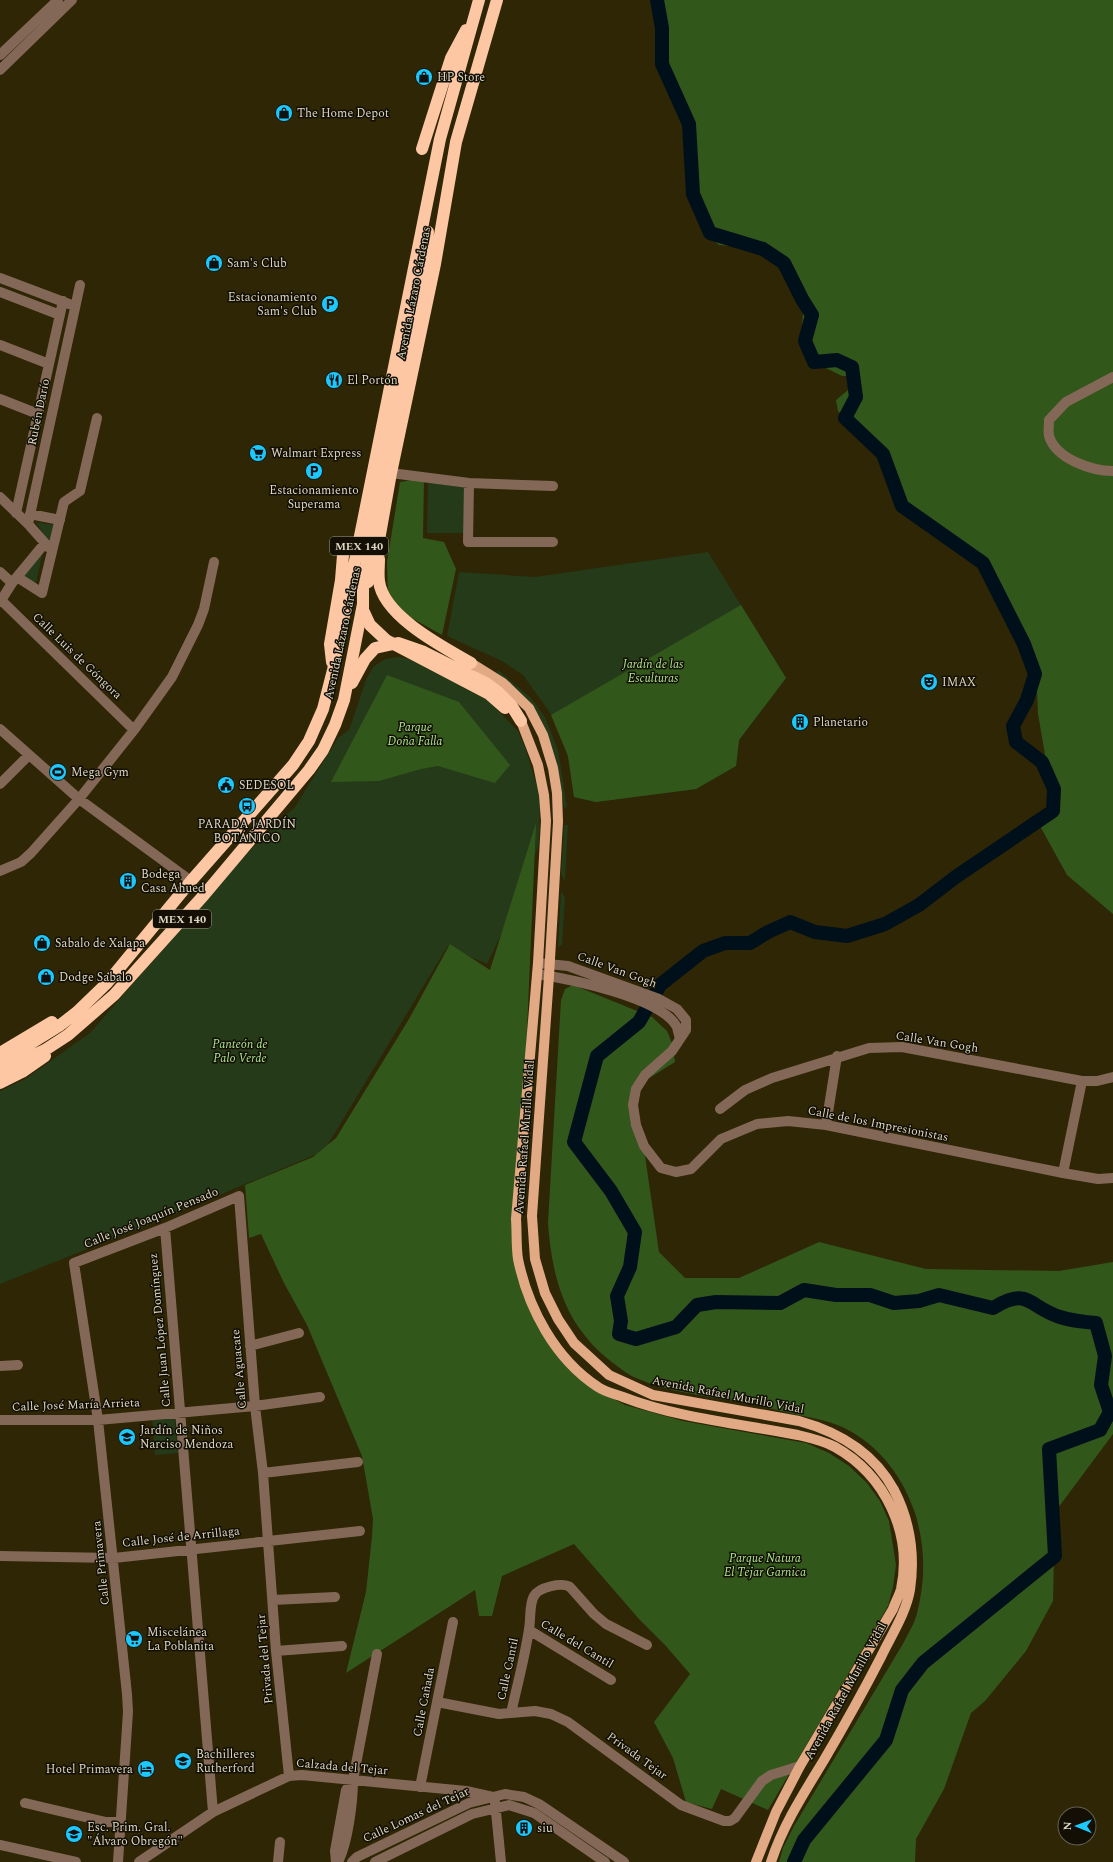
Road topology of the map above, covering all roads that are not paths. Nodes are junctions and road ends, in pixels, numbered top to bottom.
1 (58, 0) edge
2 (72, 0) edge
3 (497, 0) edge
4 (477, 6) edge
5 (0, 55) edge
6 (0, 70) edge
7 (422, 149) dead end
8 (430, 191) junction
9 (0, 278) edge
10 (80, 285) dead end
11 (0, 292) edge
12 (63, 301) junction
13 (75, 306) junction
14 (60, 315) junction
15 (0, 345) edge
16 (49, 364) junction
17 (1113, 377) edge
18 (0, 399) edge
19 (38, 414) junction
20 (97, 418) dead end
21 (1113, 470) edge
22 (391, 473) junction
23 (469, 483) junction
24 (553, 486) dead end
25 (0, 497) edge
26 (16, 513) junction
27 (29, 519) junction
28 (60, 520) junction
29 (379, 540) junction
30 (553, 542) dead end
31 (49, 547) junction
32 (343, 555) dead end
33 (214, 562) dead end
34 (0, 572) edge
35 (14, 580) junction
36 (1, 601) edge
37 (471, 663) joint
38 (333, 670) junction
39 (344, 700) junction
40 (520, 721) junction
41 (0, 729) edge
42 (134, 730) junction
43 (29, 755) junction
44 (0, 784) edge
45 (79, 799) junction
46 (0, 871) edge
47 (191, 881) junction
48 (538, 962) junction
49 (550, 963) junction
50 (537, 974) junction
51 (549, 976) junction
52 (587, 978) junction
53 (77, 1012) junction
54 (68, 1035) junction
55 (680, 1039) joint
56 (0, 1052) edge
57 (838, 1056) junction
58 (0, 1062) edge
59 (0, 1071) edge
60 (1113, 1077) edge
61 (1082, 1081) junction
62 (0, 1083) edge
63 (720, 1109) dead end
64 (826, 1125) junction
65 (1063, 1173) junction
66 (1113, 1178) edge
67 (239, 1196) joint
68 (165, 1228) junction
69 (74, 1263) joint
70 (299, 1333) dead end
71 (250, 1346) junction
72 (18, 1365) dead end
73 (0, 1366) edge
74 (320, 1397) dead end
75 (255, 1406) junction
76 (179, 1414) junction
77 (0, 1420) edge
78 (98, 1420) junction
79 (358, 1462) dead end
80 (262, 1473) junction
81 (360, 1531) dead end
82 (269, 1540) junction
83 (192, 1549) junction
84 (0, 1556) edge
85 (114, 1558) junction
86 (336, 1596) dead end
87 (273, 1600) junction
88 (453, 1622) dead end
89 (529, 1630) junction
90 (647, 1645) dead end
91 (342, 1646) dead end
92 (276, 1651) junction
93 (377, 1654) dead end
94 (612, 1680) dead end
95 (437, 1702) junction
96 (511, 1714) junction
97 (800, 1766) junction
98 (289, 1776) junction
99 (354, 1780) junction
100 (420, 1787) junction
101 (493, 1796) junction
102 (25, 1803) dead end
103 (496, 1808) junction
104 (213, 1812) junction
105 (120, 1822) junction
106 (280, 1842) dead end
107 (0, 1845) edge
108 (76, 1862) edge
109 (118, 1862) edge
110 (139, 1862) edge
111 (278, 1862) edge
112 (337, 1862) edge
113 (352, 1862) edge
114 (375, 1862) edge
115 (501, 1862) edge
116 (605, 1862) edge
117 (624, 1862) edge
118 (756, 1862) edge
119 (770, 1862) edge

1 - 5 street
2 - 6 street
3 - 22 highway, Avenida Lázaro Cárdenas / MEX 140
4 - 7 highway
4 - 8 highway, Avenida Lázaro Cárdenas / MEX 140
8 - 38 highway, Avenida Lázaro Cárdenas / MEX 140
8 - 40 highway, bridge
9 - 12 street
10 - 13 street, Rubén Darío
11 - 14 street
12 - 13 street
12 - 14 street, Rubén Darío
13 - 27 street, Rubén Darío
14 - 16 street, Rubén Darío
15 - 16 street
16 - 19 street, Rubén Darío
17 - 21 street
18 - 19 street
19 - 26 street, Rubén Darío
20 - 28 street
22 - 23 street
22 - 29 highway, Avenida Lázaro Cárdenas / MEX 140
23 - 24 street
23 - 30 street
25 - 26 street
26 - 27 street
27 - 28 street
27 - 31 street
28 - 31 street
29 - 37 highway
29 - 39 highway, Avenida Lázaro Cárdenas / MEX 140
31 - 35 street
31 - 35 street
32 - 38 highway
33 - 42 street
34 - 35 street
35 - 36 street
36 - 42 street, Calle Luis de Góngora
37 - 49 main road, Avenida Rafael Murillo Vidal
38 - 47 highway, Avenida Lázaro Cárdenas / MEX 140
39 - 40 highway
39 - 54 highway, Avenida Lázaro Cárdenas / MEX 140
40 - 48 main road, Avenida Rafael Murillo Vidal
41 - 43 street
42 - 45 street
43 - 44 street
43 - 45 street
45 - 46 street
45 - 47 street
47 - 53 highway, Avenida Lázaro Cárdenas / MEX 140
48 - 49 street, Calle Van Gogh
48 - 50 main road, Avenida Rafael Murillo Vidal
49 - 51 main road, Avenida Rafael Murillo Vidal
49 - 52 street, Calle Van Gogh
50 - 51 street, Calle Van Gogh
50 - 97 main road, Avenida Rafael Murillo Vidal
51 - 52 street, Calle Van Gogh
51 - 119 main road, Avenida Rafael Murillo Vidal
52 - 55 street, Calle Van Gogh
53 - 56 highway
53 - 58 highway, Avenida Lázaro Cárdenas / MEX 140
54 - 59 highway, Avenida Lázaro Cárdenas / MEX 140
54 - 62 highway
55 - 64 street, Calle de los Impresionistas
57 - 61 street, Calle Van Gogh
57 - 63 street, Calle Van Gogh
57 - 64 street
60 - 61 street, Calle Van Gogh
61 - 65 street
64 - 65 street, Calle de los Impresionistas
65 - 66 street, Calle de los Impresionistas
67 - 68 street, Calle José Joaquín Pensado
67 - 71 street, Calle Aguacate
68 - 69 street, Calle José Joaquín Pensado
68 - 76 street, Calle Juan López Domínguez
69 - 78 street, Calle Primavera
70 - 71 street
71 - 75 street, Calle Aguacate
72 - 73 street
74 - 75 street, Calle José María Arrieta
75 - 76 street, Calle José María Arrieta
75 - 80 street, Calle Aguacate
76 - 78 street, Calle José María Arrieta
76 - 83 street, Calle Juan López Domínguez
77 - 78 street, Calle José María Arrieta
78 - 85 street, Calle Primavera
79 - 80 street
80 - 82 street, Calle Aguacate
81 - 82 street, Calle José de Arrillaga
82 - 83 street, Calle José de Arrillaga
82 - 87 street, Privada del Tejar
83 - 85 street, Calle José de Arrillaga
83 - 104 street, Calle Juan López Domínguez
84 - 85 street, Calle José de Arrillaga
85 - 105 street, Calle Primavera
86 - 87 street
87 - 92 street, Privada del Tejar
88 - 95 street, Calle Cañada
89 - 90 street, Calle Cantil
89 - 94 street, Calle del Cantil
89 - 96 street, Calle Cantil
91 - 92 street
92 - 98 street, Privada del Tejar
93 - 99 street
95 - 96 street, Privada Tejar
95 - 100 street, Calle Cañada
96 - 97 street, Privada Tejar
97 - 118 main road, Avenida Rafael Murillo Vidal
98 - 99 street, Calzada del Tejar
98 - 104 street, Calzada del Tejar
99 - 100 street, Calzada del Tejar
99 - 112 street
100 - 101 street, Calzada del Tejar
101 - 103 street
101 - 113 street, Calle Lomas del Tejar
101 - 117 street
102 - 105 street
103 - 114 street, Calle Lomas del Tejar
103 - 115 street
103 - 116 street, Calle Lomas del Tejar
104 - 110 street, Calzada del Tejar
105 - 109 street, Calle Primavera
106 - 111 street
107 - 108 street

